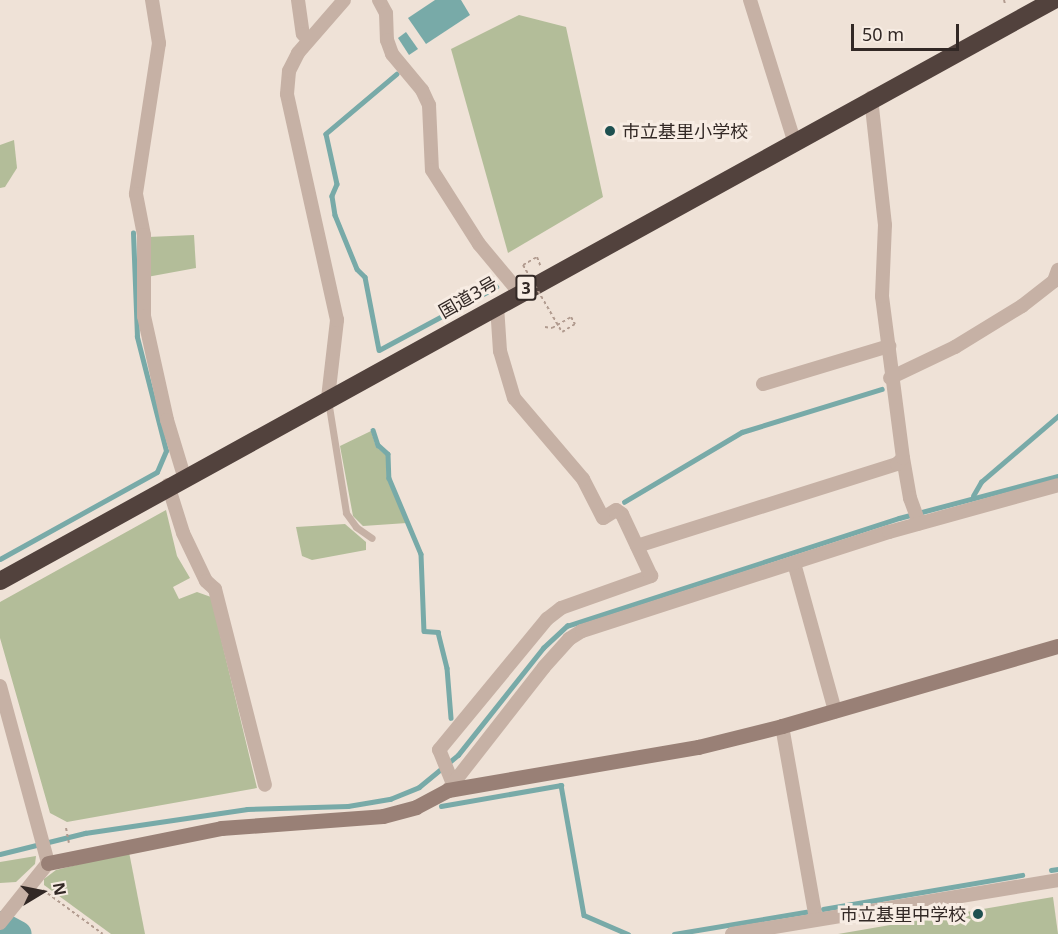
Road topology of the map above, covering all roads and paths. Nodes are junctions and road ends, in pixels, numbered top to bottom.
1 (152, 0) edge
2 (298, 0) edge
3 (344, 0) edge
4 (379, 0) edge
5 (750, 0) edge
6 (1054, 0) edge
7 (308, 39) junction
8 (871, 98) junction
9 (794, 140) junction
10 (1058, 270) edge
11 (519, 283) junction
12 (497, 306) junction
13 (545, 327) dead end
14 (889, 346) junction
15 (890, 378) junction
16 (763, 384) dead end
17 (328, 398) junction
18 (903, 458) junction
19 (184, 476) junction
20 (168, 485) junction
21 (1058, 485) edge
22 (919, 524) junction
23 (372, 538) dead end
24 (637, 546) junction
25 (794, 563) junction
26 (0, 581) edge
27 (1058, 646) edge
28 (0, 686) edge
29 (835, 711) junction
30 (782, 726) junction
31 (265, 785) dead end
32 (450, 787) junction
33 (48, 863) junction
34 (1058, 880) edge
35 (29, 884) junction
36 (816, 920) junction
37 (0, 923) edge
38 (103, 934) edge
39 (732, 934) edge

1 - 19 street
2 - 7 street
3 - 7 street
4 - 11 street
5 - 9 street
6 - 8 highway, 国道3号 / 3
7 - 17 street
8 - 9 highway, 国道3号 / 3
8 - 14 street
9 - 11 highway, 国道3号 / 3
10 - 15 street
11 - 12 highway, 国道3号 / 3
11 - 13 path, bridge
12 - 17 highway, 国道3号 / 3
12 - 24 street
14 - 15 street
14 - 16 street
15 - 18 street
17 - 19 highway, 国道3号 / 3
17 - 23 lane
18 - 22 street
18 - 24 street
19 - 20 highway, 国道3号 / 3
20 - 26 highway, 国道3号 / 3
20 - 31 street
21 - 22 street
22 - 25 street
24 - 32 street
25 - 29 street
25 - 32 street
27 - 29 street
28 - 33 street
29 - 30 street
30 - 32 street
30 - 36 street
32 - 33 street
33 - 35 street
34 - 36 street
35 - 37 street
35 - 38 path
36 - 39 street

